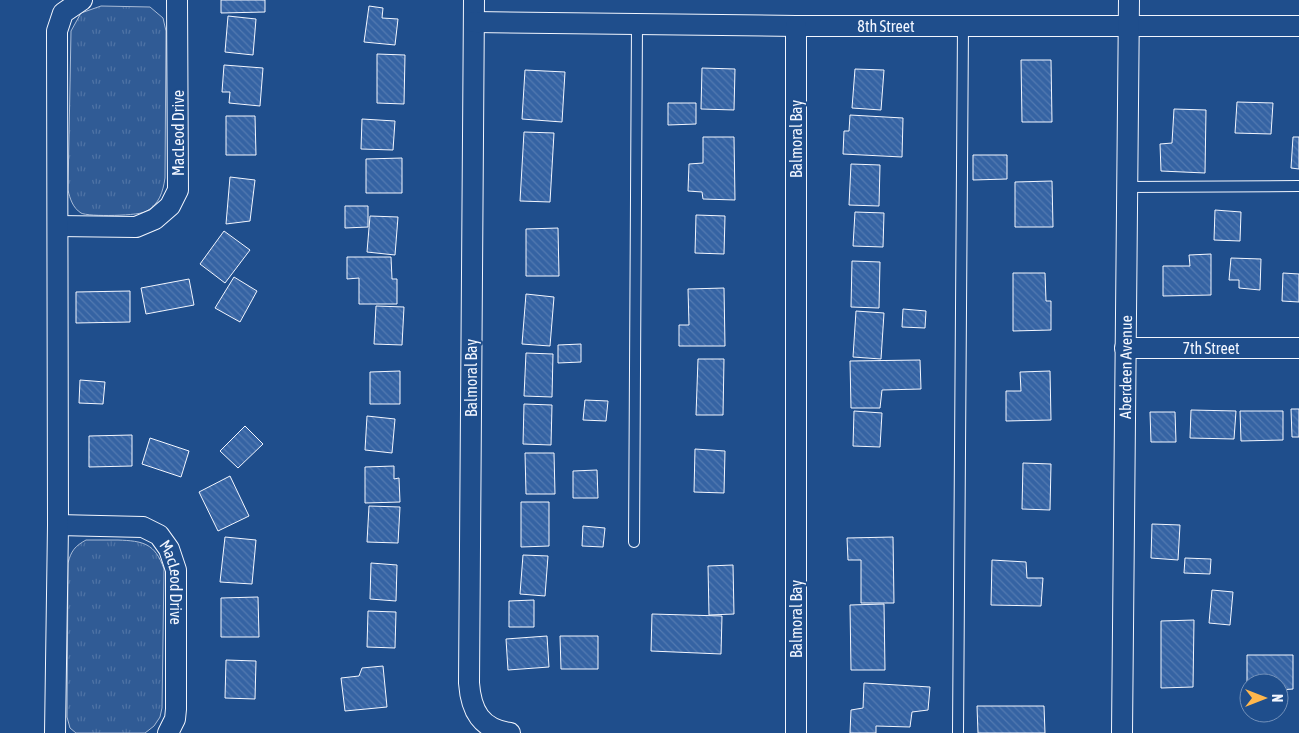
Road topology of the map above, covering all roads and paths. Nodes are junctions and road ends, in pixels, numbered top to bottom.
1 (82, 0) edge
2 (177, 0) edge
3 (474, 0) edge
4 (1129, 0) edge
5 (474, 22) junction
6 (637, 24) junction
7 (796, 26) junction
8 (963, 26) junction
9 (1129, 26) junction
10 (1299, 26) edge
11 (1299, 186) edge
12 (1127, 187) junction
13 (58, 226) junction
14 (1124, 348) junction
15 (1299, 348) edge
16 (58, 525) junction
17 (634, 542) dead end
18 (958, 732) dead end
19 (56, 733) edge
20 (168, 733) edge
21 (510, 733) edge
22 (796, 733) edge
23 (1122, 733) edge

1 - 13 street
2 - 13 street, MacLeod Drive
3 - 5 street, Balmoral Bay
4 - 9 street, Aberdeen Avenue
5 - 6 street, 8th Street
5 - 21 street, Balmoral Bay
6 - 7 street, 8th Street
6 - 17 lane
7 - 8 street, 8th Street
7 - 22 street, Balmoral Bay
8 - 9 street, 8th Street
8 - 18 lane
9 - 10 street, 8th Street
9 - 12 street, Aberdeen Avenue
11 - 12 lane
12 - 14 street, Aberdeen Avenue
13 - 16 street
14 - 15 street, 7th Street
14 - 23 street, Aberdeen Avenue
16 - 19 street
16 - 20 street, MacLeod Drive

